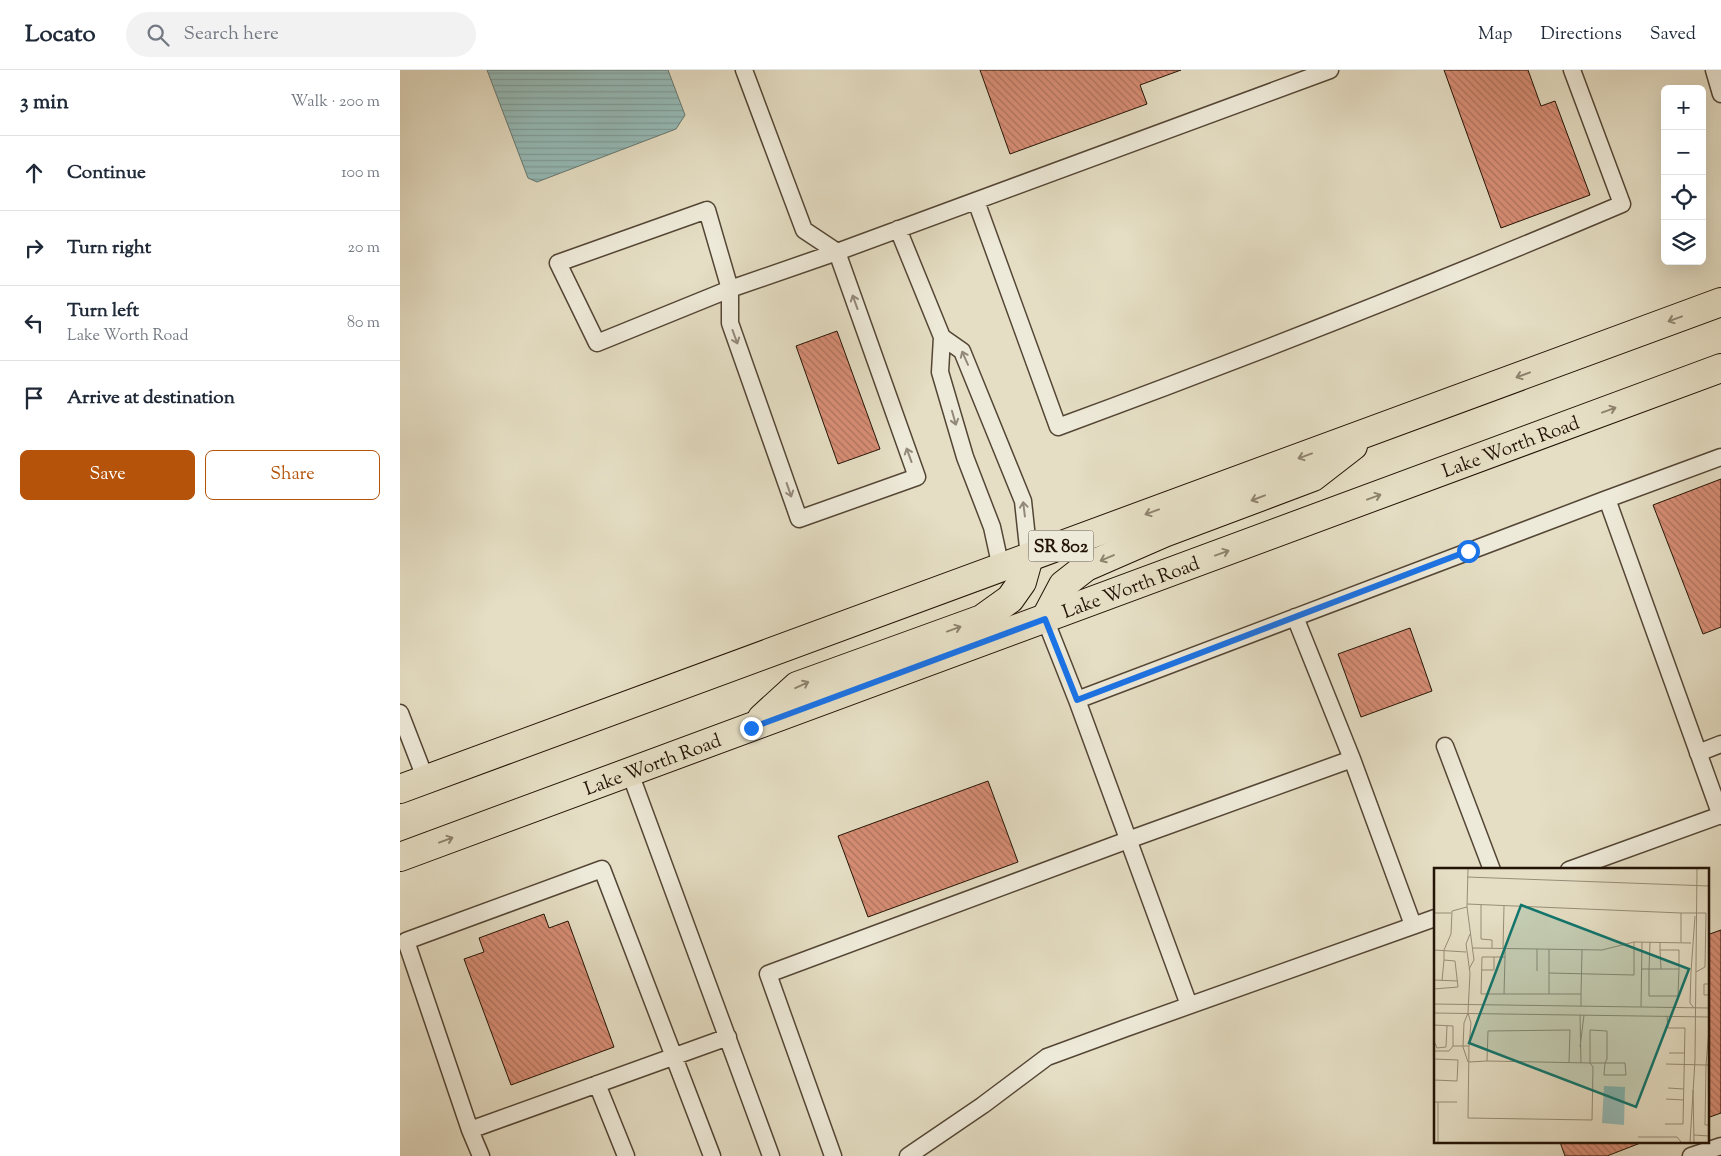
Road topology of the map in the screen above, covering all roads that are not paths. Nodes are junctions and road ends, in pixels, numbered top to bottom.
1 (744, 70) edge
2 (1330, 70) edge
3 (1572, 70) edge
4 (1714, 70) edge
5 (1721, 94) edge
6 (976, 201) junction
7 (898, 229) junction
8 (837, 252) junction
9 (730, 289) junction
10 (1721, 302) edge
11 (942, 337) junction
12 (1721, 368) edge
13 (1374, 430) junction
14 (1721, 458) edge
15 (1606, 499) junction
16 (1029, 557) junction
17 (1001, 568) junction
18 (1295, 617) junction
19 (1045, 619) junction
20 (1077, 700) junction
21 (400, 713) edge
22 (751, 728) junction
23 (1721, 744) edge
24 (1445, 746) dead end
25 (1698, 753) junction
26 (1352, 759) junction
27 (630, 773) junction
28 (426, 780) junction
29 (400, 789) edge
30 (1721, 816) edge
31 (1128, 840) junction
32 (400, 856) edge
33 (1491, 868) edge
34 (1575, 868) edge
35 (1434, 918) edge
36 (1413, 926) junction
37 (1189, 1005) junction
38 (728, 1037) junction
39 (674, 1056) junction
40 (597, 1084) junction
41 (470, 1130) junction
42 (1721, 1146) edge
43 (480, 1156) edge
44 (626, 1156) edge
45 (712, 1156) edge
46 (771, 1156) edge
47 (833, 1156) edge
48 (908, 1156) edge
49 (1691, 1156) edge

1 - 8 lane
2 - 6 lane
3 - 6 lane
4 - 5 lane
6 - 7 lane
7 - 8 lane
7 - 11 lane
8 - 9 lane
9 -> 8 lane
9 - 9 lane
10 -> 13 main road, SR 802
16 -> 11 lane
11 -> 17 lane
19 -> 12 main road, Lake Worth Road
13 -> 16 main road, SR 802
13 -> 19 main road
14 - 15 lane
15 - 18 lane
15 - 25 lane
16 - 17 main road, SR 802
22 -> 16 main road
17 - 28 main road, SR 802
18 - 20 lane
18 - 26 lane
19 - 20 lane
19 - 22 main road, Lake Worth Road
20 - 31 lane
21 - 28 lane
22 - 27 main road, Lake Worth Road
23 - 25 lane
24 - 33 lane
25 - 30 lane
26 - 31 lane
26 - 36 lane
32 -> 27 main road, Lake Worth Road
27 - 38 lane
28 - 29 main road, SR 802
30 - 34 lane
31 - 37 lane
31 - 47 lane
35 - 36 lane
36 - 37 lane
37 - 48 lane
38 - 39 lane
38 - 46 lane
39 - 40 lane
39 - 41 lane
39 - 45 lane
40 - 41 lane
40 - 44 lane
41 - 43 lane
42 - 49 lane

